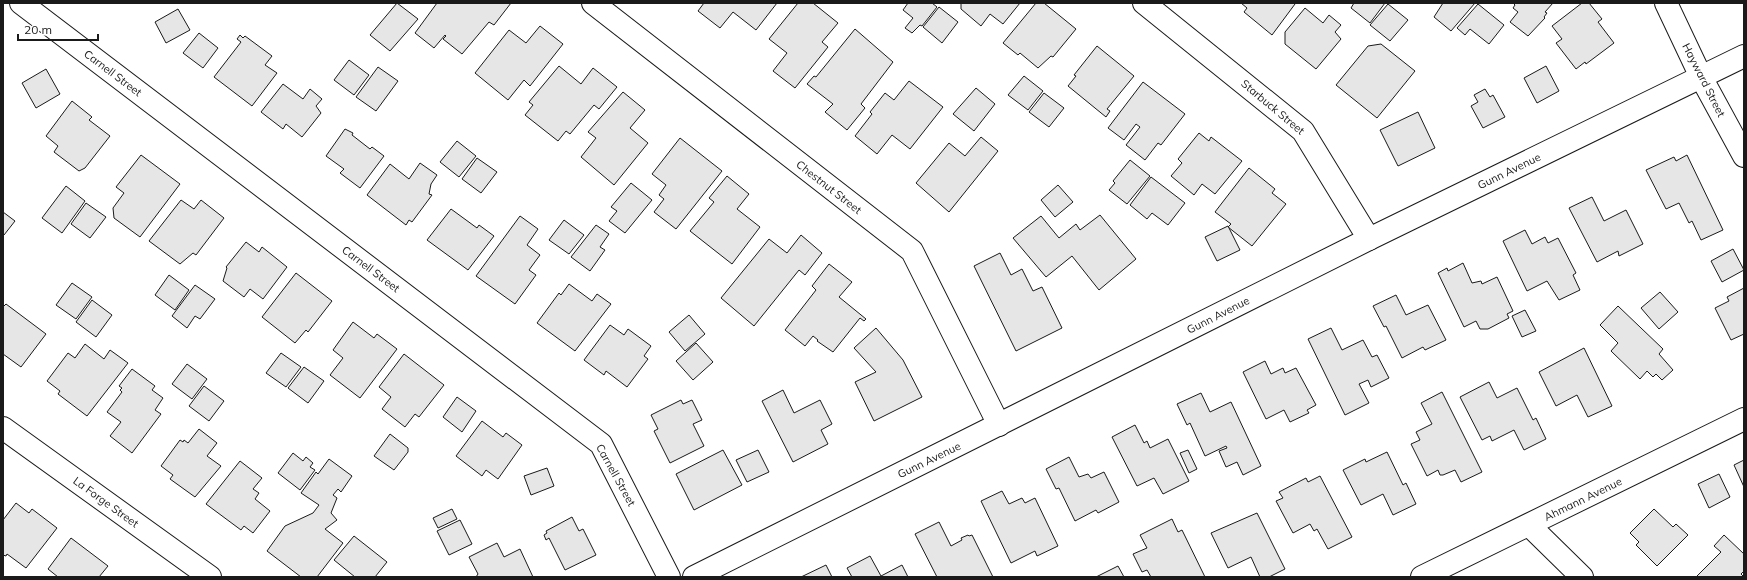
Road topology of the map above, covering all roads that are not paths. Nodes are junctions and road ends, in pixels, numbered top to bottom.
1 (21, 3) edge
2 (593, 3) edge
3 (1144, 3) edge
4 (1666, 3) edge
5 (1744, 56) edge
6 (1701, 77) junction
7 (1744, 156) edge
8 (1369, 239) junction
9 (1744, 419) edge
10 (999, 425) junction
11 (3, 428) edge
12 (1530, 526) junction
13 (210, 577) edge
14 (669, 577) edge
15 (694, 577) edge
16 (1422, 577) edge
17 (1582, 577) edge

1 - 14 street, Carnell Street
2 - 10 street, Chestnut Street
3 - 8 street, Starbuck Street
4 - 6 street, Hayward Street
5 - 6 street, Gunn Avenue
6 - 7 street, Hayward Street
6 - 8 street, Gunn Avenue
8 - 10 street, Gunn Avenue
9 - 12 street, Ahmann Avenue
10 - 15 street, Gunn Avenue
11 - 13 street, La Forge Street
12 - 16 street, Ahmann Avenue
12 - 17 street

